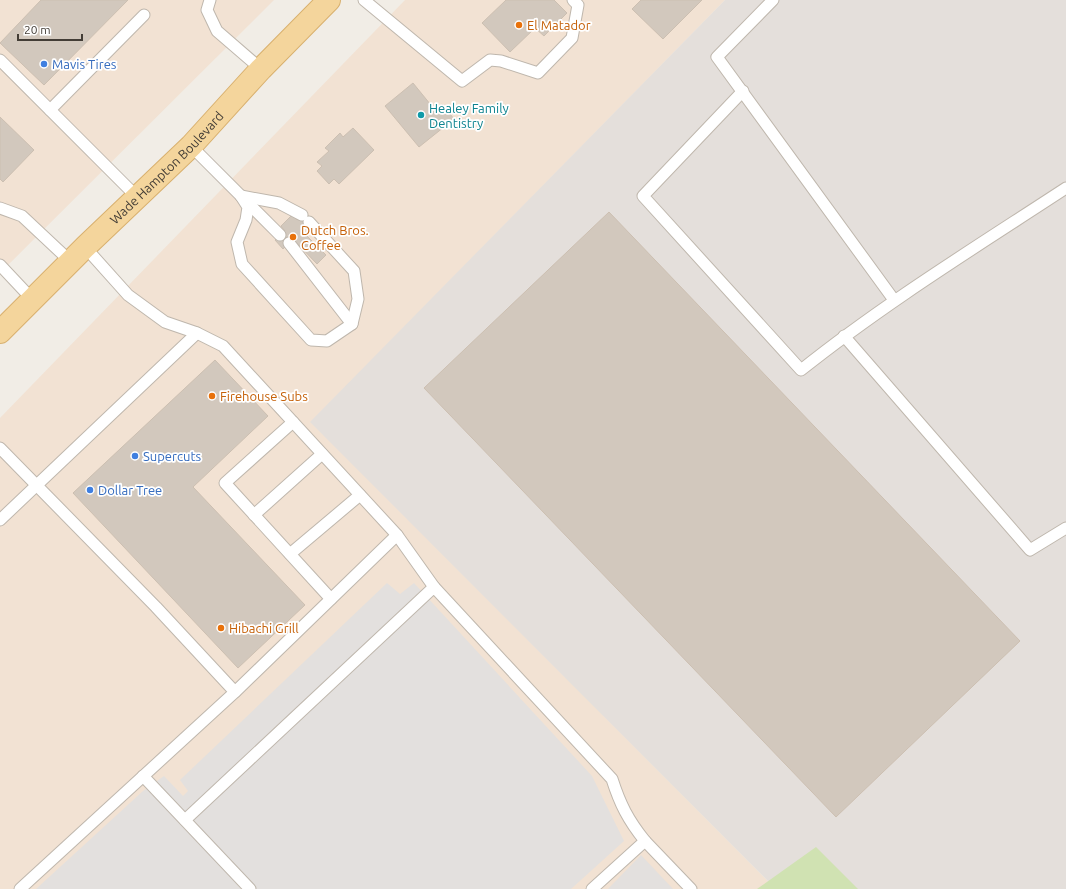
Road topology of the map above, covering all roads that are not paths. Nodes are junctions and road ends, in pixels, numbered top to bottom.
1 (210, 0) edge
2 (330, 0) edge
3 (364, 0) edge
4 (573, 0) edge
5 (773, 0) edge
6 (144, 15) dead end
7 (0, 60) edge
8 (261, 69) junction
9 (743, 91) junction
10 (50, 110) junction
11 (191, 146) junction
12 (1066, 188) edge
13 (242, 196) junction
14 (137, 197) junction
15 (0, 208) edge
16 (280, 235) dead end
17 (289, 243) dead end
18 (77, 254) junction
19 (0, 266) edge
20 (32, 299) junction
21 (894, 300) junction
22 (352, 324) junction
23 (0, 332) edge
24 (197, 333) junction
25 (844, 336) junction
26 (293, 422) junction
27 (0, 448) edge
28 (322, 454) junction
29 (36, 485) junction
30 (360, 495) junction
31 (254, 515) junction
32 (0, 520) edge
33 (1066, 528) edge
34 (397, 535) junction
35 (290, 554) junction
36 (434, 587) junction
37 (331, 599) junction
38 (235, 692) junction
39 (143, 776) junction
40 (185, 820) junction
41 (645, 841) junction
42 (599, 887) edge
43 (20, 889) edge
44 (250, 889) edge
45 (692, 889) edge

1 - 8 lane
2 - 8 main road, Wade Hampton Boulevard
3 - 4 lane
5 - 9 lane
6 - 10 lane
7 - 10 lane
8 - 11 main road, Wade Hampton Boulevard
9 - 21 lane
9 - 25 lane
10 - 14 lane
11 - 13 lane
11 - 14 main road, Wade Hampton Boulevard
12 - 21 lane
13 - 16 lane
13 - 22 lane
13 - 22 lane
14 - 18 main road, Wade Hampton Boulevard
15 - 18 lane
17 - 22 lane
18 - 20 main road, Wade Hampton Boulevard
18 - 24 lane
19 - 20 lane
20 - 23 main road, Wade Hampton Boulevard
21 - 25 lane
24 - 26 lane
24 - 29 lane
25 - 33 lane
26 - 28 lane
26 - 31 lane
27 - 29 lane
28 - 30 lane
28 - 31 lane
29 - 32 lane
29 - 38 lane
30 - 34 lane
30 - 35 lane
31 - 35 lane
34 - 36 lane
34 - 37 lane
35 - 37 lane
36 - 40 lane
36 - 41 lane
37 - 38 lane
38 - 39 lane
39 - 40 lane
39 - 43 lane
40 - 44 lane
41 - 42 lane
41 - 45 lane

